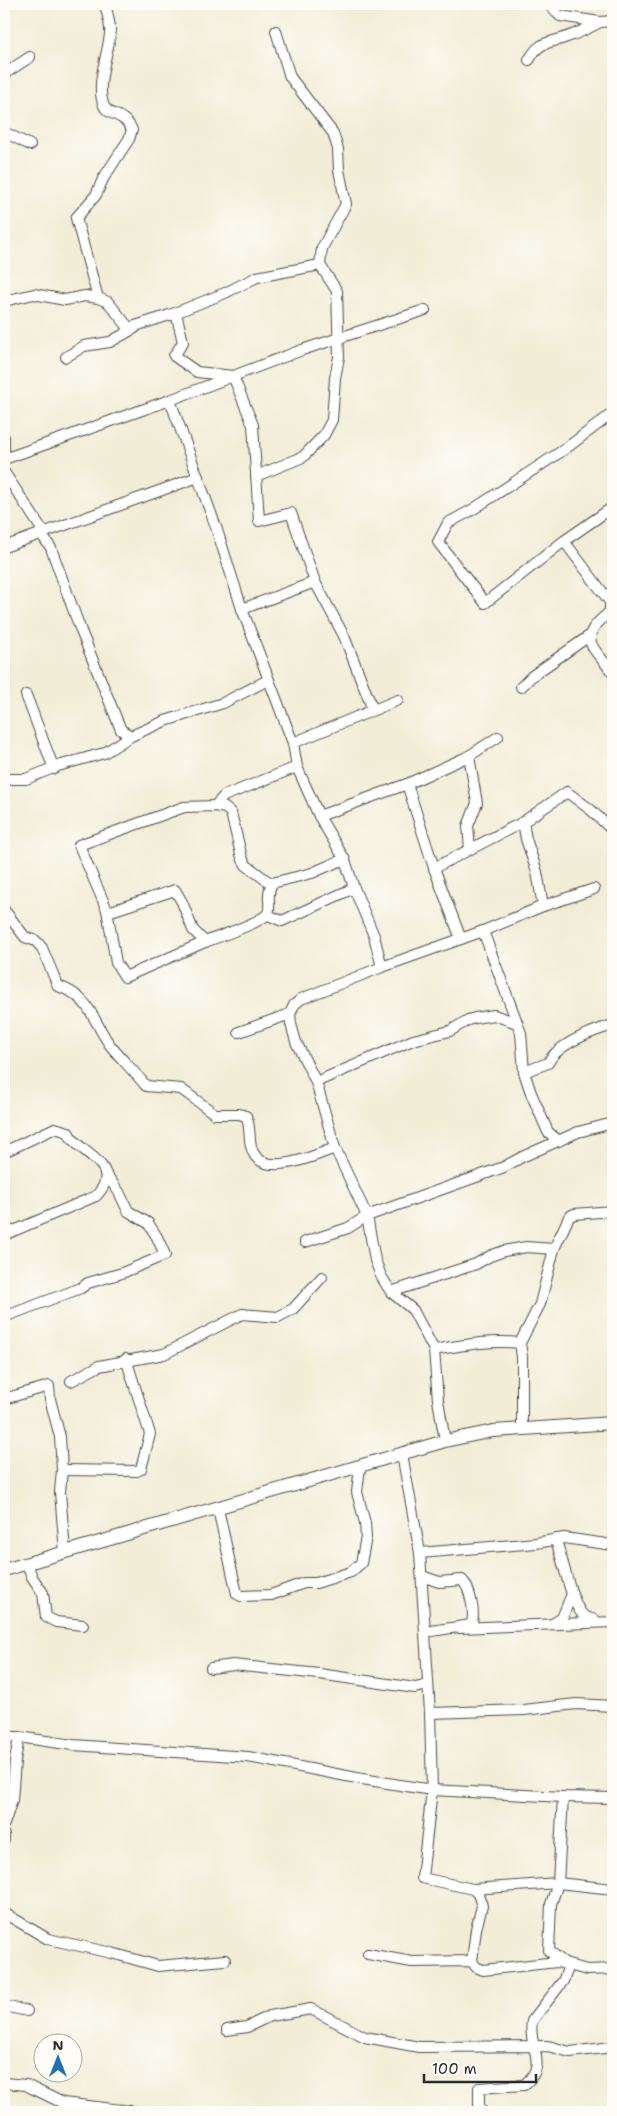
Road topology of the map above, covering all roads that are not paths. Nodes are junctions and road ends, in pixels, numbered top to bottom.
1 (105, 4) edge
2 (548, 4) edge
3 (613, 21) edge
4 (600, 22) junction
5 (276, 31) dead end
6 (30, 57) dead end
7 (529, 60) dead end
8 (4, 74) edge
9 (4, 132) edge
10 (30, 145) dead end
11 (320, 265) junction
12 (98, 298) junction
13 (4, 301) edge
14 (425, 310) dead end
15 (176, 313) junction
16 (339, 339) junction
17 (66, 357) dead end
18 (233, 376) junction
19 (170, 400) junction
20 (613, 413) edge
21 (4, 437) edge
22 (4, 457) edge
23 (4, 472) edge
24 (256, 476) junction
25 (198, 477) junction
26 (613, 507) edge
27 (43, 531) junction
28 (564, 541) junction
29 (4, 547) edge
30 (315, 582) junction
31 (242, 609) junction
32 (612, 611) edge
33 (589, 636) junction
34 (613, 673) edge
35 (268, 680) junction
36 (521, 687) dead end
37 (26, 695) dead end
38 (398, 700) dead end
39 (373, 710) junction
40 (132, 736) junction
41 (498, 736) dead end
42 (293, 743) junction
43 (469, 756) junction
44 (297, 767) junction
45 (54, 769) junction
46 (4, 779) edge
47 (407, 784) junction
48 (215, 806) junction
49 (319, 816) junction
50 (523, 822) junction
51 (613, 831) edge
52 (470, 849) junction
53 (345, 860) junction
54 (434, 868) junction
55 (272, 883) junction
56 (354, 888) junction
57 (594, 889) dead end
58 (542, 906) junction
59 (4, 910) edge
60 (107, 910) junction
61 (268, 914) junction
62 (483, 931) junction
63 (461, 939) junction
64 (205, 942) junction
65 (382, 967) junction
66 (290, 1014) junction
67 (517, 1023) junction
68 (613, 1025) edge
69 (239, 1032) dead end
70 (524, 1072) junction
71 (316, 1082) junction
72 (613, 1123) edge
73 (559, 1140) junction
74 (335, 1148) junction
75 (4, 1152) edge
76 (105, 1173) junction
77 (613, 1211) edge
78 (367, 1216) junction
79 (4, 1235) edge
80 (305, 1242) dead end
81 (554, 1248) junction
82 (322, 1277) dead end
83 (391, 1292) junction
84 (4, 1317) edge
85 (520, 1343) junction
86 (434, 1350) junction
87 (126, 1360) junction
88 (71, 1381) dead end
89 (4, 1399) edge
90 (613, 1423) edge
91 (522, 1428) junction
92 (445, 1441) junction
93 (402, 1454) junction
94 (360, 1467) junction
95 (62, 1470) junction
96 (218, 1509) junction
97 (555, 1539) junction
98 (613, 1545) edge
99 (65, 1552) junction
100 (420, 1553) junction
101 (27, 1563) junction
102 (4, 1570) edge
103 (422, 1576) junction
104 (572, 1594) junction
105 (602, 1622) junction
106 (613, 1622) edge
107 (554, 1623) junction
108 (83, 1625) dead end
109 (460, 1628) junction
110 (425, 1632) junction
111 (211, 1668) dead end
112 (428, 1684) junction
113 (613, 1706) edge
114 (430, 1713) junction
115 (4, 1737) edge
116 (19, 1737) junction
117 (432, 1790) junction
118 (563, 1797) junction
119 (613, 1798) edge
120 (6, 1807) edge
121 (4, 1824) edge
122 (4, 1835) edge
123 (4, 1840) edge
124 (558, 1883) junction
125 (613, 1888) edge
126 (473, 1889) junction
127 (4, 1913) edge
128 (368, 1954) dead end
129 (225, 1960) dead end
130 (472, 1961) junction
131 (569, 1966) junction
132 (613, 1969) edge
133 (4, 2006) edge
134 (27, 2011) dead end
135 (227, 2030) dead end
136 (534, 2048) junction
137 (613, 2048) edge
138 (4, 2083) edge
139 (30, 2087) junction
140 (60, 2112) edge
141 (138, 2112) edge
142 (482, 2112) edge

1 - 12 street
2 - 4 street
3 - 4 street
4 - 7 street
5 - 11 street
6 - 8 street
9 - 10 street
11 - 15 street
11 - 16 street
12 - 13 street
12 - 15 street
14 - 16 street
15 - 17 street
15 - 18 street
16 - 18 street
16 - 24 street
18 - 19 street
18 - 24 street
19 - 22 street
19 - 25 street
20 - 28 street
21 - 22 street
23 - 27 street
24 - 30 street
25 - 27 street
25 - 31 street
26 - 28 street
27 - 29 street
27 - 40 street
28 - 32 street
30 - 31 street
30 - 39 street
31 - 35 street
32 - 33 street
33 - 34 street
33 - 36 street
35 - 40 street
35 - 42 street
37 - 45 street
38 - 39 street
39 - 42 street
40 - 45 street
41 - 43 street
42 - 44 street
43 - 47 street
43 - 52 street
44 - 48 street
44 - 49 street
45 - 46 street
47 - 49 street
47 - 54 street
48 - 55 street
48 - 60 street
49 - 53 street
50 - 51 street
50 - 52 street
50 - 58 street
52 - 54 street
53 - 55 street
53 - 56 street
54 - 63 street
55 - 61 street
56 - 61 street
56 - 65 street
57 - 58 street
58 - 62 street
59 - 74 street
60 - 64 street
60 - 64 street
61 - 64 street
62 - 63 street
62 - 67 street
63 - 65 street
65 - 66 street
66 - 69 street
66 - 71 street
67 - 70 street
67 - 71 street
68 - 70 street
70 - 73 street
71 - 74 street
72 - 73 street
73 - 78 street
74 - 78 street
75 - 76 street
76 - 79 street
76 - 84 street
77 - 81 street
78 - 80 street
78 - 83 street
81 - 83 street
81 - 85 street
82 - 87 street
83 - 86 street
85 - 86 street
85 - 91 street
86 - 92 street
87 - 88 street
87 - 95 street
89 - 95 street
90 - 91 main road
91 - 92 main road
92 - 93 main road
93 - 94 main road
93 - 100 street
94 - 96 main road
94 - 96 street
95 - 99 street
96 - 99 main road
97 - 98 street
97 - 100 street
97 - 104 street
99 - 101 main road
100 - 103 street
101 - 102 main road
101 - 108 street
103 - 109 street
103 - 110 street
104 - 105 street
104 - 107 street
105 - 106 street
105 - 107 street
107 - 109 street
109 - 110 street
110 - 112 street
111 - 112 street
112 - 114 street
113 - 114 street
114 - 117 street
115 - 116 street
116 - 117 street
116 - 120 street
117 - 118 street
117 - 126 street
118 - 119 street
118 - 124 street
120 - 121 street
122 - 123 street
124 - 125 street
124 - 126 street
124 - 131 street
126 - 130 street
127 - 129 street
128 - 130 street
130 - 131 street
131 - 132 street
131 - 136 street
133 - 134 street
135 - 136 street
136 - 137 street
136 - 142 street
138 - 139 street
139 - 140 street
139 - 141 street

